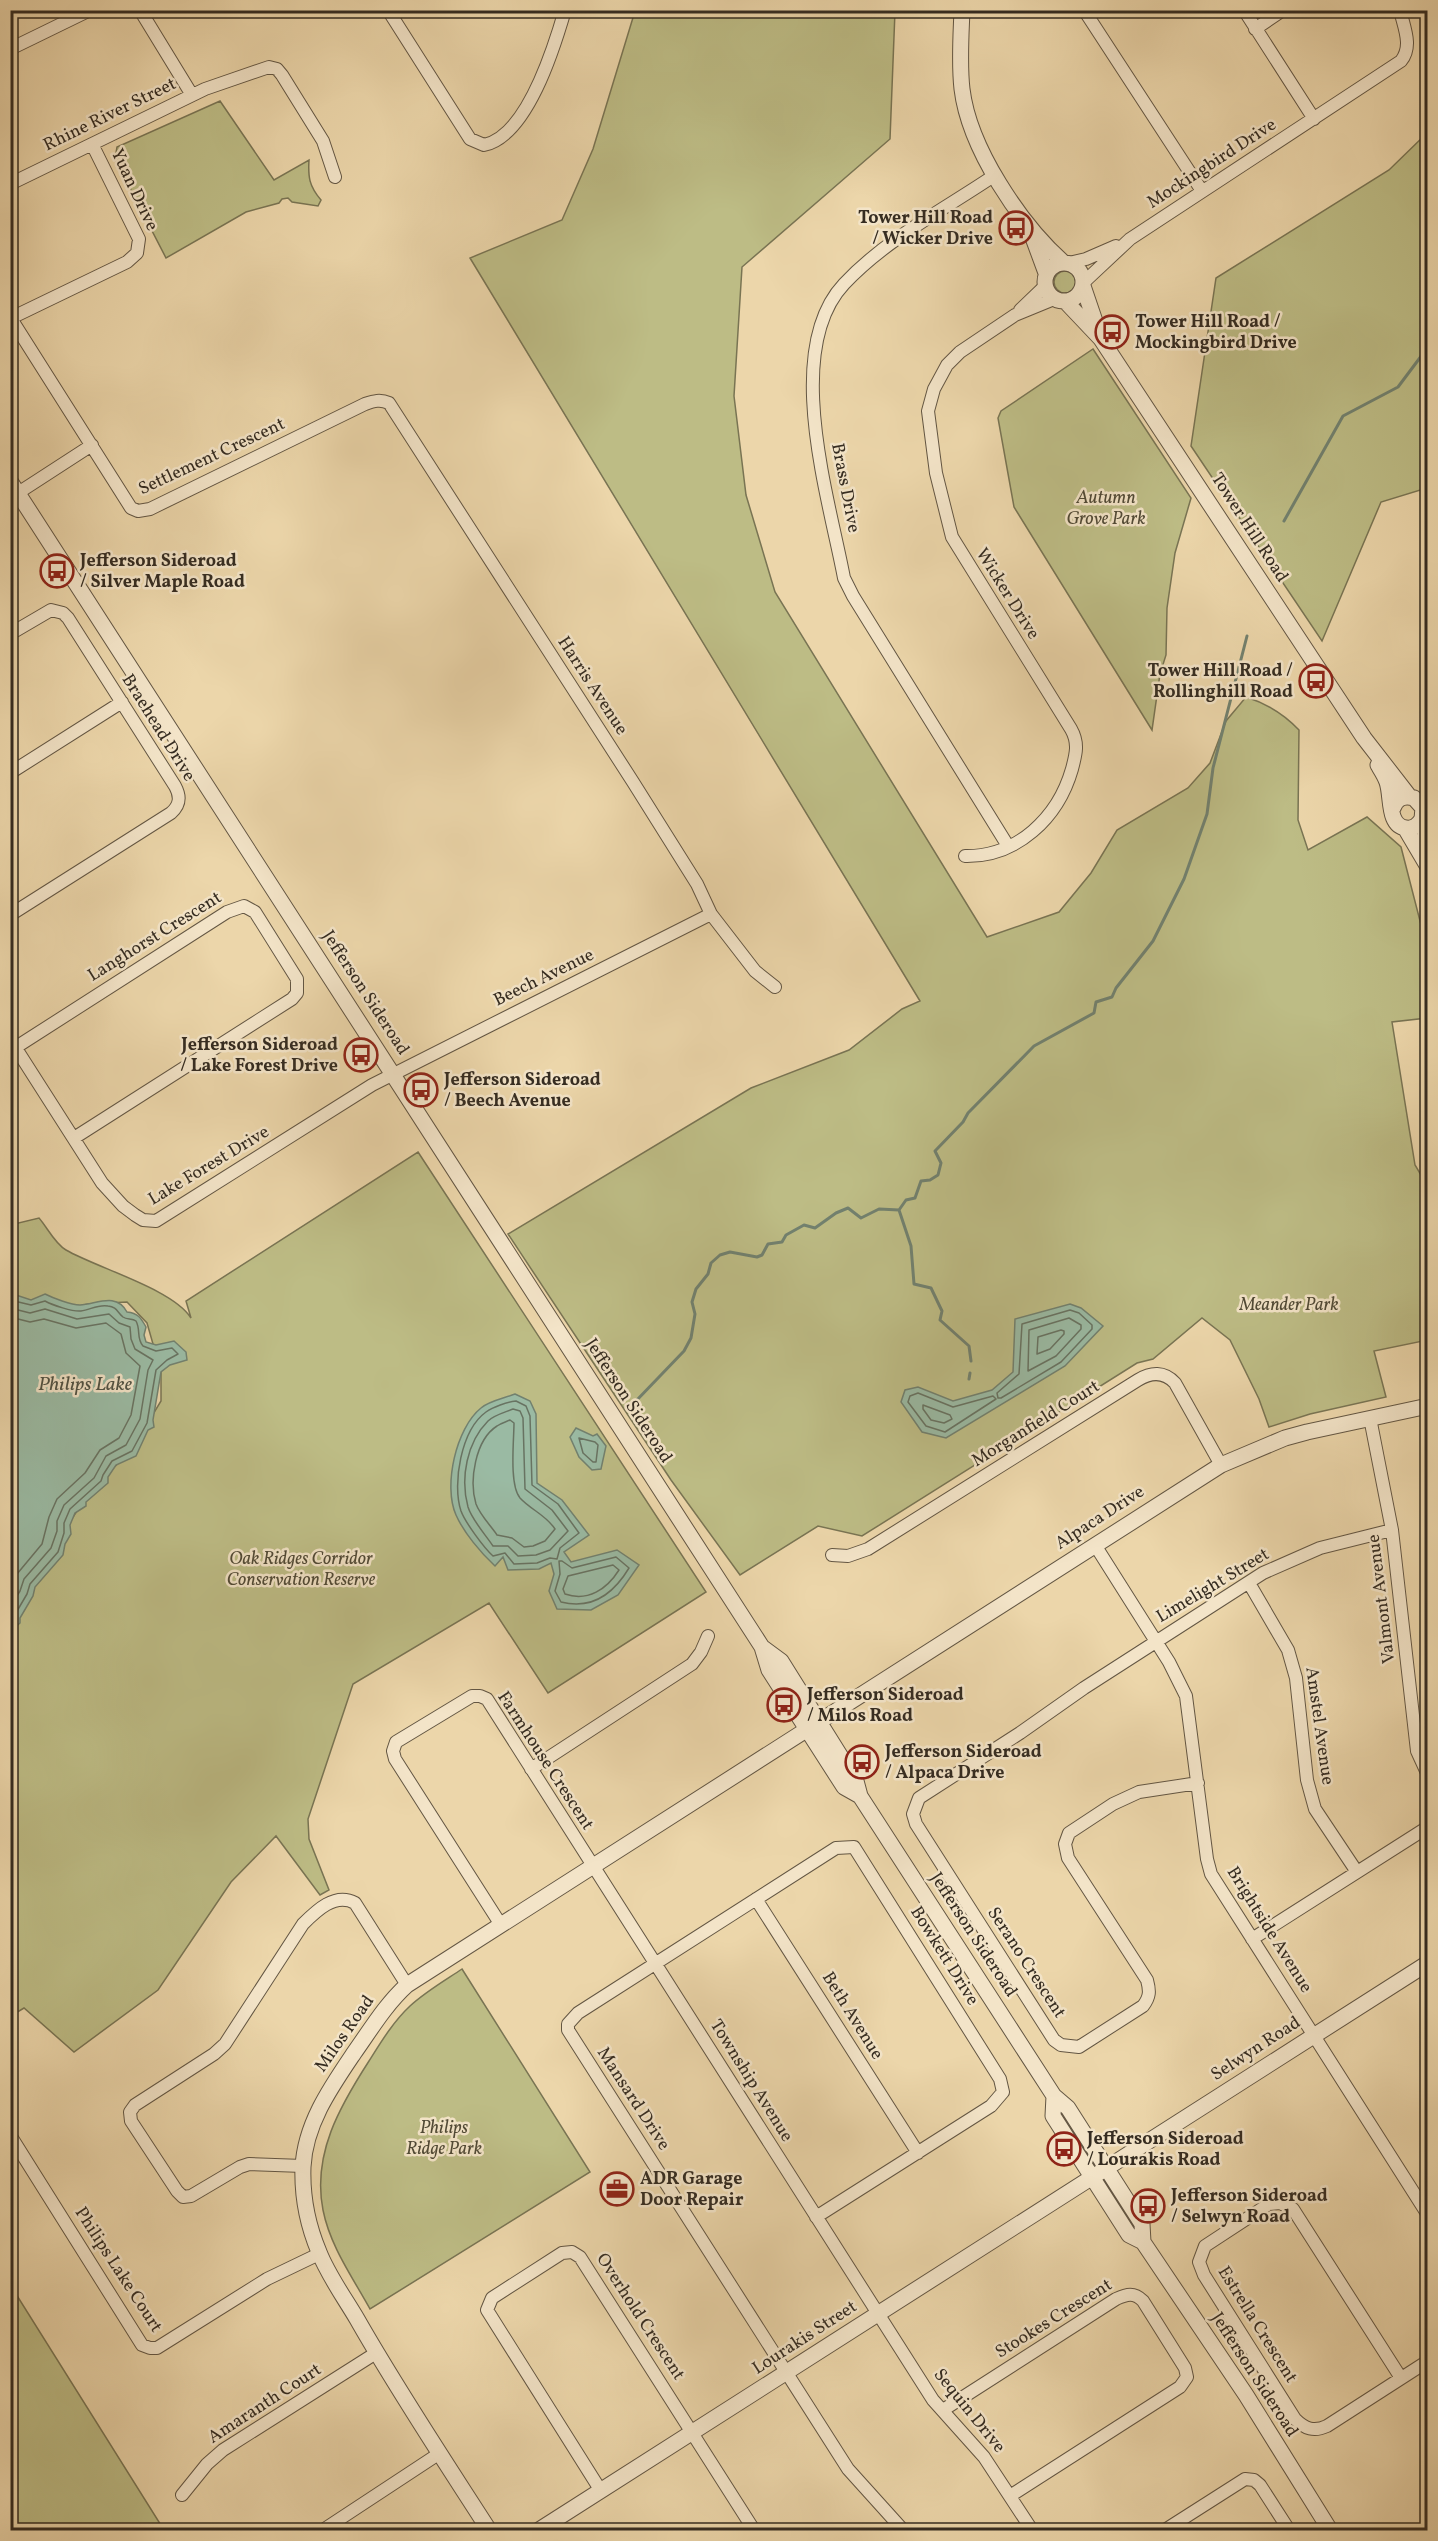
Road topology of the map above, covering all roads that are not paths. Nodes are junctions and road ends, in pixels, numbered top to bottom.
1 (90, 10) edge
2 (140, 10) edge
3 (388, 10) edge
4 (564, 10) edge
5 (962, 10) edge
6 (1084, 10) edge
7 (1244, 10) edge
8 (1282, 10) edge
9 (1400, 10) edge
10 (1256, 29) junction
11 (10, 49) edge
12 (192, 95) junction
13 (1314, 118) junction
14 (92, 144) junction
15 (995, 175) junction
16 (335, 177) dead end
17 (10, 184) edge
18 (1202, 191) junction
19 (1029, 227) junction
20 (1130, 239) junction
21 (1066, 263) junction
22 (1083, 284) junction
23 (1052, 290) junction
24 (11, 318) edge
25 (1101, 339) junction
26 (383, 400) joint
27 (92, 445) junction
28 (13, 491) edge
29 (10, 634) edge
30 (122, 702) junction
31 (1364, 738) junction
32 (10, 773) edge
33 (1417, 796) edge
34 (1393, 808) junction
35 (1425, 814) edge
36 (1405, 828) junction
37 (1008, 846) junction
38 (1428, 848) edge
39 (965, 856) dead end
40 (1428, 867) edge
41 (711, 914) junction
42 (10, 915) edge
43 (775, 987) dead end
44 (12, 1045) edge
45 (393, 1073) junction
46 (74, 1138) junction
47 (1428, 1406) edge
48 (1370, 1418) junction
49 (1221, 1465) junction
50 (1392, 1530) junction
51 (1095, 1545) junction
52 (832, 1556) dead end
53 (1249, 1583) junction
54 (708, 1636) dead end
55 (1156, 1642) junction
56 (813, 1726) junction
57 (531, 1769) junction
58 (1428, 1775) edge
59 (1198, 1784) junction
60 (1428, 1827) edge
61 (593, 1866) junction
62 (1357, 1872) junction
63 (756, 1899) junction
64 (501, 1925) junction
65 (1252, 1939) junction
66 (1428, 1963) edge
67 (655, 1964) junction
68 (407, 1985) junction
69 (1314, 2036) junction
70 (1054, 2096) junction
71 (10, 2135) edge
72 (918, 2153) junction
73 (303, 2166) junction
74 (1107, 2168) junction
75 (1092, 2177) junction
76 (1428, 2215) edge
77 (816, 2217) junction
78 (1143, 2242) junction
79 (319, 2254) junction
80 (878, 2314) junction
81 (376, 2353) junction
82 (1428, 2361) edge
83 (787, 2373) junction
84 (1401, 2378) junction
85 (943, 2410) junction
86 (693, 2433) junction
87 (440, 2453) junction
88 (601, 2491) junction
89 (182, 2495) dead end
90 (1010, 2496) junction
91 (323, 2530) edge
92 (489, 2530) edge
93 (539, 2530) edge
94 (753, 2530) edge
95 (903, 2530) edge
96 (1032, 2530) edge
97 (1165, 2530) edge
98 (1289, 2530) edge
99 (1330, 2530) edge

1 - 11 street
2 - 12 street
3 - 4 street
5 - 15 street, Tower Hill Road
6 - 18 street
7 - 10 street
8 - 10 street
9 - 13 street, Mockingbird Drive
10 - 13 street
12 - 14 street, Rhine River Street
12 - 16 street, Rhine River Street
13 - 18 street, Mockingbird Drive
14 - 17 street, Rhine River Street
14 - 24 street, Yuan Drive
15 - 19 street, Tower Hill Road
15 - 37 street, Brass Drive
18 - 20 street, Mockingbird Drive
19 - 21 street, Tower Hill Road
19 - 23 street, Tower Hill Road
20 - 21 street, Mockingbird Drive
20 - 22 street, Mockingbird Drive
21 - 22 street
21 - 23 street
22 - 23 street
22 - 25 street, Tower Hill Road
23 - 25 street, Tower Hill Road
23 - 37 street, Wicker Drive
24 - 27 street, Settlement Crescent
25 - 31 street, Tower Hill Road
26 - 27 street, Settlement Crescent
26 - 41 street, Harris Avenue
27 - 28 street
28 - 45 street, Jefferson Sideroad
29 - 30 street, Braehead Drive
30 - 32 street
30 - 42 street, Braehead Drive
31 - 33 street, Tower Hill Road
31 - 34 street, Tower Hill Road
33 - 34 street
33 - 35 street
34 - 36 street
35 - 36 street
35 - 38 street
36 - 40 street
37 - 39 street, Wicker Drive
41 - 43 street, Harris Avenue
41 - 45 street, Beech Avenue
44 - 46 street, Lake Forest Drive
44 - 46 street, Langhorst Crescent
45 - 46 street, Lake Forest Drive
45 - 56 street, Jefferson Sideroad
47 - 48 street, Alpaca Drive
48 - 49 street, Alpaca Drive
48 - 50 street, Valmont Avenue
49 - 51 street, Alpaca Drive
49 - 52 street, Morganfield Court
50 - 53 street, Limelight Street
50 - 58 street, Valmont Avenue
51 - 55 street, Brightside Avenue
51 - 56 street, Alpaca Drive
53 - 55 street, Limelight Street
53 - 62 street, Amstel Avenue
54 - 57 street
55 - 59 street, Brightside Avenue
55 - 59 street, Serano Crescent
56 - 61 street, Milos Road
56 - 70 street, Jefferson Sideroad
57 - 61 street, Farmhouse Crescent
57 - 64 street, Farmhouse Crescent
59 - 65 street, Brightside Avenue
60 - 62 street
61 - 64 street, Milos Road
61 - 67 street, Township Avenue
62 - 65 street
63 - 67 street, Bowkett Drive
63 - 72 street, Beth Avenue
63 - 72 street, Bowkett Drive
64 - 68 street, Milos Road
65 - 69 street, Brightside Avenue
66 - 69 street, Selwyn Road
67 - 77 street, Township Avenue
67 - 83 street, Mansard Drive
68 - 73 street, Milos Road
68 - 73 street
69 - 74 street, Selwyn Road
69 - 76 street, Brightside Avenue
70 - 74 street, Jefferson Sideroad
70 - 75 street, Jefferson Sideroad
71 - 79 street, Philips Lake Court
72 - 77 street, Bowkett Drive
73 - 79 street, Milos Road
74 - 75 street, Selwyn Road
74 - 78 street, Jefferson Sideroad
75 - 78 street, Jefferson Sideroad
75 - 80 street, Lourakis Street
77 - 80 street, Township Avenue
78 - 99 street, Jefferson Sideroad
79 - 81 street, Milos Road
80 - 83 street, Lourakis Street
80 - 85 street, Sequin Drive
81 - 87 street, Milos Road
81 - 89 street, Amaranth Court
82 - 84 street, Estrella Crescent
83 - 86 street, Lourakis Street
83 - 95 street
84 - 84 street, Estrella Crescent
85 - 90 street, Sequin Drive
85 - 90 street, Stookes Crescent
86 - 88 street, Lourakis Street
86 - 88 street, Overhold Crescent
86 - 94 street
87 - 91 street
87 - 92 street, Milos Road
88 - 93 street, Lourakis Street
90 - 96 street, Sequin Drive
97 - 98 street

